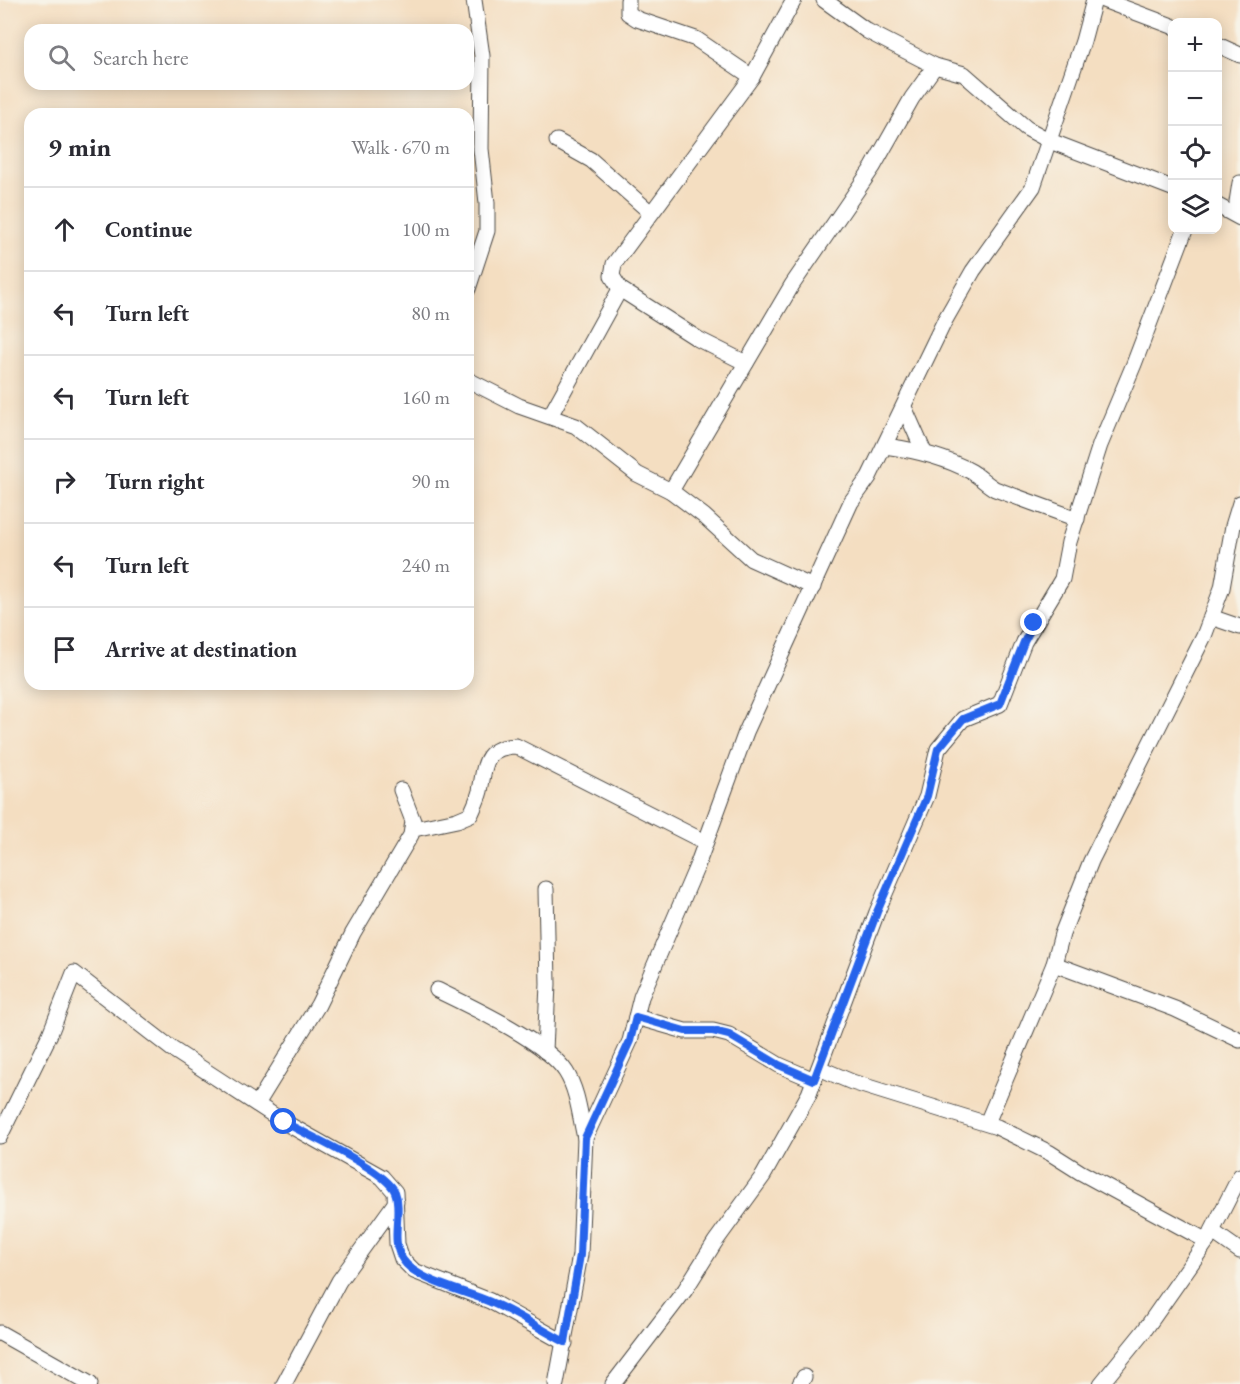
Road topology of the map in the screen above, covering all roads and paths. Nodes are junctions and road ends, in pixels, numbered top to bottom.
1 (474, 0) edge
2 (628, 0) edge
3 (794, 0) edge
4 (824, 0) edge
5 (1096, 0) edge
6 (1103, 0) edge
7 (1168, 24) edge
8 (1222, 47) edge
9 (1240, 55) edge
10 (935, 66) junction
11 (752, 77) junction
12 (557, 141) dead end
13 (1050, 141) junction
14 (1240, 183) edge
15 (1168, 186) edge
16 (1240, 204) edge
17 (1222, 208) edge
18 (651, 213) junction
19 (1240, 218) edge
20 (1183, 234) edge
21 (474, 271) edge
22 (620, 289) junction
23 (746, 363) junction
24 (474, 383) edge
25 (904, 407) junction
26 (550, 416) junction
27 (885, 446) junction
28 (924, 452) junction
29 (671, 491) junction
30 (1240, 503) edge
31 (1077, 519) junction
32 (813, 587) junction
33 (1211, 617) junction
34 (1240, 627) edge
35 (401, 790) dead end
36 (414, 829) junction
37 (705, 842) junction
38 (546, 889) dead end
39 (1054, 964) junction
40 (437, 990) dead end
41 (636, 1017) junction
42 (1240, 1040) edge
43 (545, 1051) junction
44 (817, 1074) junction
45 (257, 1104) junction
46 (987, 1123) junction
47 (0, 1136) edge
48 (585, 1138) junction
49 (1240, 1176) edge
50 (396, 1202) junction
51 (1210, 1237) junction
52 (1240, 1251) edge
53 (0, 1333) edge
54 (565, 1342) junction
55 (90, 1384) edge
56 (284, 1384) edge
57 (556, 1384) edge
58 (613, 1384) edge
59 (1101, 1384) edge

1 - 21 street
2 - 11 street
3 - 11 street
4 - 10 street
5 - 13 street
6 - 7 street
8 - 9 street
10 - 13 street
10 - 23 street
11 - 18 street
12 - 18 street
13 - 15 street
13 - 25 street
14 - 16 street
17 - 19 street
18 - 22 street
20 - 31 street
22 - 23 street
22 - 26 street
23 - 29 street
24 - 26 street
25 - 27 street
25 - 28 street
26 - 29 street
27 - 28 street
27 - 32 street
28 - 31 street
29 - 32 street
30 - 33 street
31 - 44 street
32 - 37 street
33 - 34 street
33 - 39 street
35 - 36 street
36 - 37 street
36 - 45 street
37 - 41 street
38 - 43 street
39 - 42 street
39 - 46 street
40 - 43 street
41 - 44 street
41 - 48 street
43 - 48 street
44 - 46 street
44 - 58 street
45 - 47 street
45 - 50 street
46 - 51 street
48 - 54 street
49 - 51 street
50 - 54 street
50 - 56 street
51 - 52 street
51 - 59 street
53 - 55 street
54 - 57 street

